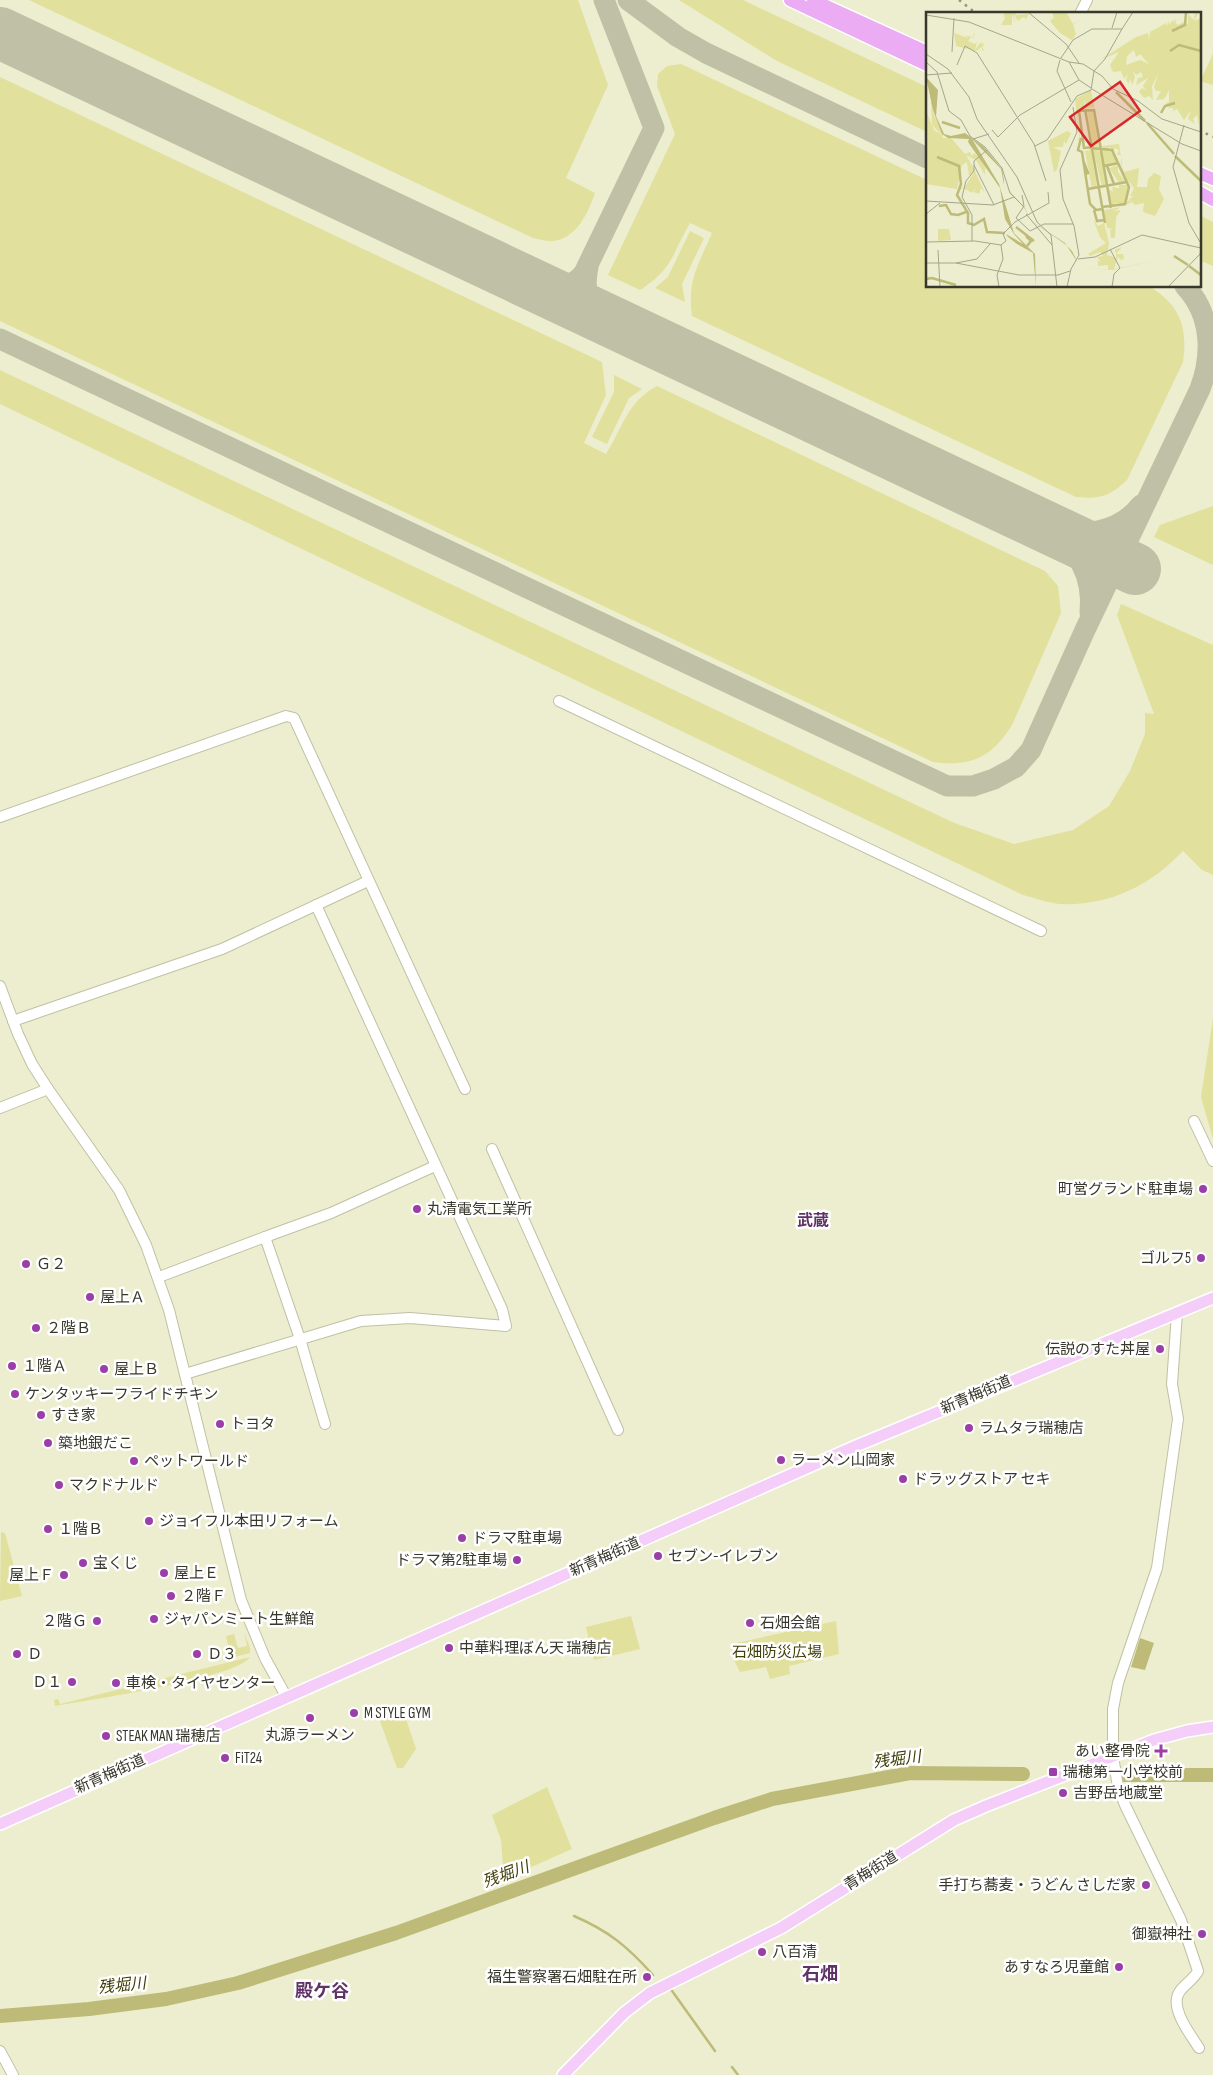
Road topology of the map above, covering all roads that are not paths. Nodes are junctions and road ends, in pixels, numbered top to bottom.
1 (790, 0) edge
2 (813, 0) edge
3 (1087, 0) edge
4 (1081, 12) edge
5 (926, 52) edge
6 (926, 65) edge
7 (1200, 164) edge
8 (1213, 170) edge
9 (1200, 173) edge
10 (1213, 179) edge
11 (1200, 186) edge
12 (1213, 192) edge
13 (1200, 193) edge
14 (1213, 200) edge
15 (559, 701) dead end
16 (0, 817) edge
17 (368, 881) junction
18 (316, 905) junction
19 (1041, 931) dead end
20 (0, 986) edge
21 (13, 1021) junction
22 (465, 1089) dead end
23 (48, 1090) junction
24 (0, 1108) edge
25 (1194, 1121) dead end
26 (492, 1149) dead end
27 (1213, 1161) edge
28 (435, 1166) junction
29 (265, 1237) junction
30 (159, 1277) junction
31 (1213, 1298) edge
32 (1178, 1313) junction
33 (300, 1339) junction
34 (185, 1374) junction
35 (325, 1424) dead end
36 (618, 1430) dead end
37 (287, 1698) junction
38 (1213, 1727) edge
39 (1113, 1756) junction
40 (0, 1824) edge
41 (1199, 2048) dead end
42 (0, 2051) edge
43 (13, 2075) edge
44 (563, 2075) edge

1 - 6 highway
2 - 5 highway
3 - 4 street
7 - 8 highway
9 - 10 highway
11 - 12 highway
13 - 14 highway
15 - 19 street
16 - 17 street
17 - 18 street
17 - 22 street
18 - 21 street
18 - 28 street
20 - 21 street
21 - 23 street
23 - 24 street
23 - 30 street
25 - 27 street
26 - 36 street
28 - 29 street
28 - 33 street
29 - 30 street
29 - 33 street
30 - 34 street
31 - 32 main road, 新青梅街道
32 - 37 main road, 新青梅街道
32 - 39 street
33 - 34 street
33 - 35 street
34 - 37 street
37 - 40 main road, 新青梅街道
38 - 39 main road, 青梅街道
39 - 41 street
39 - 44 main road, 青梅街道
42 - 43 street

